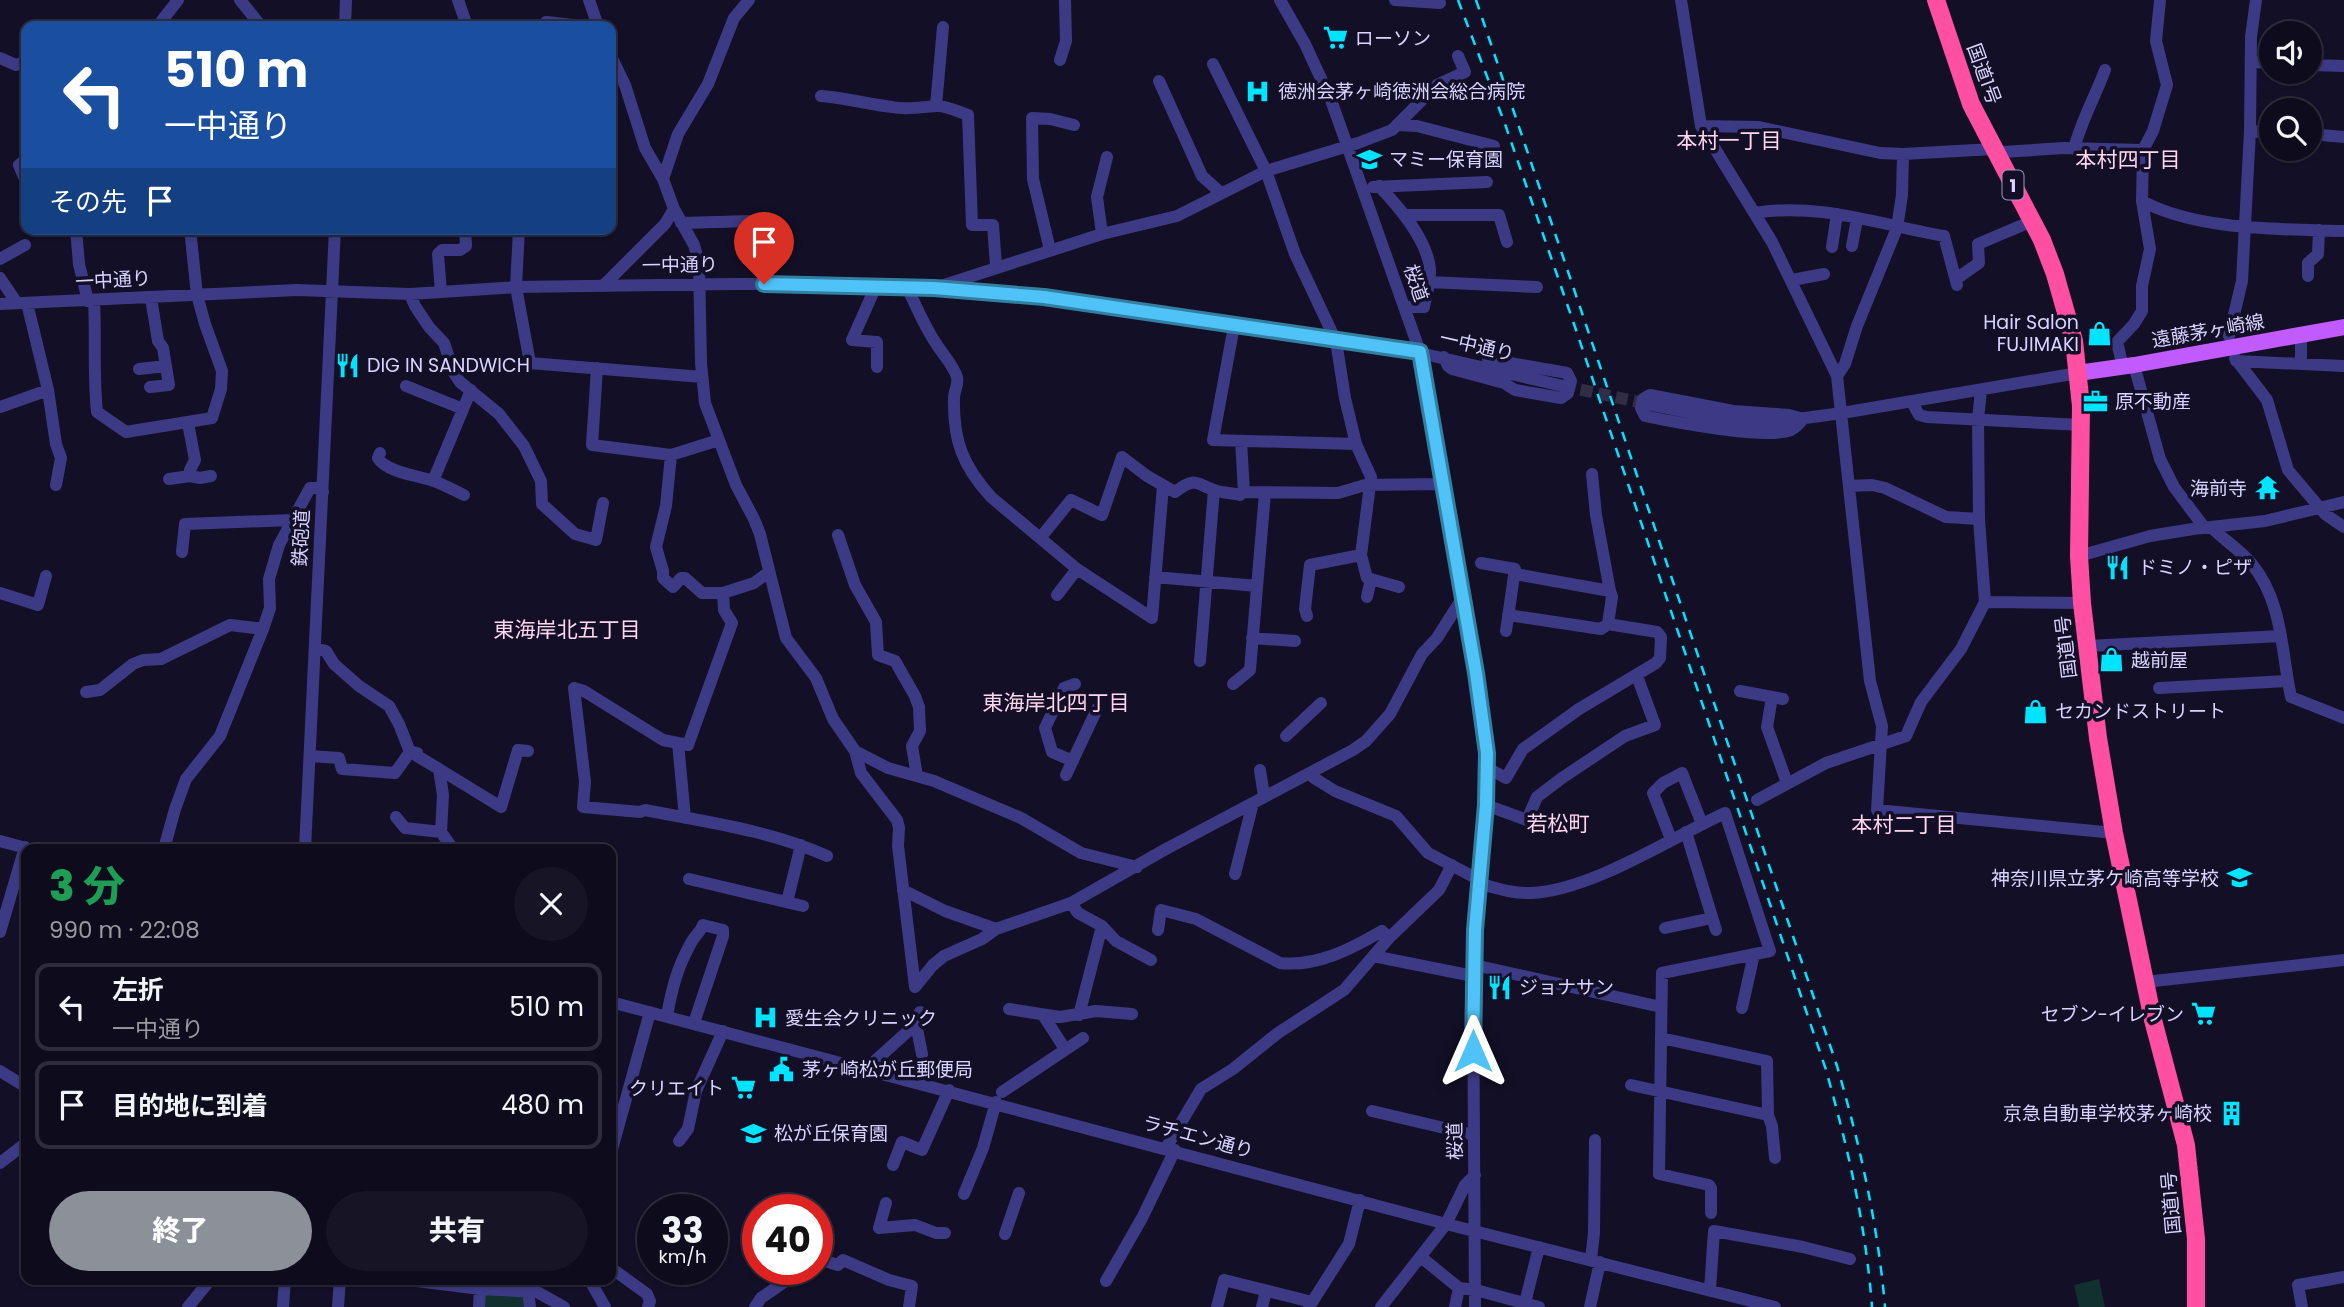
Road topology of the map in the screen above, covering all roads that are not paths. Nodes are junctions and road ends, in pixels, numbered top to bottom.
1 (178, 0) edge
2 (240, 0) edge
3 (346, 0) edge
4 (458, 0) edge
5 (589, 0) edge
6 (749, 0) edge
7 (1065, 0) edge
8 (1280, 0) edge
9 (1395, 0) edge
10 (1681, 0) edge
11 (1936, 0) edge
12 (2160, 0) edge
13 (2256, 0) edge
14 (1440, 3) dead end
15 (161, 21) edge
16 (257, 21) edge
17 (345, 21) edge
18 (465, 21) edge
19 (596, 21) edge
20 (943, 27) dead end
21 (1458, 56) dead end
22 (0, 58) edge
23 (1060, 60) dead end
24 (2252, 62) junction
25 (2259, 62) edge
26 (21, 63) edge
27 (1213, 64) dead end
28 (2322, 65) edge
29 (616, 66) edge
30 (2344, 66) edge
31 (2105, 70) dead end
32 (1159, 80) dead end
33 (821, 96) dead end
34 (936, 106) junction
35 (1074, 125) dead end
36 (1397, 125) junction
37 (1701, 125) junction
38 (2249, 131) junction
39 (2259, 131) edge
40 (2322, 135) edge
41 (2344, 137) edge
42 (1348, 146) junction
43 (1494, 146) dead end
44 (1994, 149) junction
45 (2074, 149) junction
46 (2143, 150) junction
47 (1903, 154) junction
48 (1107, 157) dead end
49 (1266, 171) junction
50 (663, 179) junction
51 (1487, 182) dead end
52 (1379, 187) junction
53 (1363, 190) junction
54 (1221, 193) junction
55 (2141, 201) junction
56 (674, 209) junction
57 (1755, 213) junction
58 (1837, 214) junction
59 (1405, 215) junction
60 (1857, 219) junction
61 (752, 221) dead end
62 (2032, 221) junction
63 (681, 223) junction
64 (2246, 226) junction
65 (1897, 228) junction
66 (2319, 230) junction
67 (2344, 231) edge
68 (1102, 234) junction
69 (77, 235) edge
70 (191, 235) edge
71 (335, 235) edge
72 (465, 235) edge
73 (519, 235) edge
74 (1507, 242) dead end
75 (25, 245) dead end
76 (1852, 246) dead end
77 (1832, 247) dead end
78 (1050, 250) junction
79 (0, 259) edge
80 (996, 267) junction
81 (1824, 274) dead end
82 (2308, 276) dead end
83 (0, 278) edge
84 (1792, 280) junction
85 (1429, 282) junction
86 (701, 284) junction
87 (604, 285) junction
88 (876, 286) junction
89 (516, 287) junction
90 (907, 287) junction
91 (1536, 287) dead end
92 (934, 288) junction
93 (332, 292) junction
94 (441, 292) junction
95 (410, 293) junction
96 (197, 295) junction
97 (151, 298) junction
98 (91, 300) junction
99 (22, 303) junction
100 (0, 304) edge
101 (1404, 307) junction
102 (1234, 326) junction
103 (2344, 327) edge
104 (2301, 335) junction
105 (2229, 337) dead end
106 (1336, 341) junction
107 (1432, 355) junction
108 (2301, 364) junction
109 (166, 366) junction
110 (2129, 366) junction
111 (2344, 366) edge
112 (597, 368) junction
113 (877, 368) dead end
114 (139, 369) dead end
115 (2078, 373) junction
116 (1837, 376) junction
117 (702, 377) junction
118 (406, 386) dead end
119 (1563, 386) tunnel mouth
120 (150, 387) dead end
121 (48, 390) junction
122 (471, 390) junction
123 (1981, 390) junction
124 (1912, 401) junction
125 (1648, 404) tunnel mouth
126 (0, 407) edge
127 (463, 409) junction
128 (1842, 413) junction
129 (1803, 419) junction
130 (1978, 419) junction
131 (188, 423) junction
132 (2081, 425) junction
133 (719, 440) junction
134 (1241, 441) junction
135 (1356, 444) junction
136 (380, 453) dead end
137 (671, 454) junction
138 (1592, 474) dead end
139 (190, 475) junction
140 (211, 476) dead end
141 (169, 480) dead end
142 (432, 481) junction
143 (1441, 484) junction
144 (56, 485) dead end
145 (1163, 486) junction
146 (1371, 486) junction
147 (1850, 486) junction
148 (1214, 490) junction
149 (323, 492) junction
150 (1244, 492) junction
151 (1265, 493) junction
152 (464, 495) dead end
153 (2344, 502) edge
154 (603, 503) dead end
155 (2321, 507) junction
156 (1979, 519) junction
157 (293, 520) junction
158 (2207, 527) junction
159 (2344, 527) edge
160 (838, 535) dead end
161 (1041, 537) junction
162 (182, 552) dead end
163 (1361, 555) junction
164 (2079, 556) junction
165 (1481, 563) dead end
166 (1077, 569) junction
167 (769, 572) junction
168 (1515, 575) junction
169 (46, 576) dead end
170 (1155, 577) junction
171 (1371, 579) junction
172 (1206, 581) junction
173 (1257, 586) junction
174 (1399, 587) dead end
175 (1610, 591) junction
176 (0, 593) edge
177 (723, 593) junction
178 (1057, 595) dead end
179 (1367, 597) dead end
180 (1463, 597) junction
181 (1986, 602) junction
182 (2082, 603) junction
183 (1508, 615) junction
184 (1307, 616) dead end
185 (1608, 624) junction
186 (263, 629) junction
187 (1506, 631) dead end
188 (2281, 636) junction
189 (1252, 638) junction
190 (1295, 641) dead end
191 (2087, 646) junction
192 (315, 648) junction
193 (1200, 661) dead end
194 (1637, 676) junction
195 (2287, 681) junction
196 (1075, 684) dead end
197 (1233, 684) dead end
198 (2159, 688) dead end
199 (1740, 691) dead end
200 (86, 692) dead end
201 (1320, 703) dead end
202 (1097, 709) dead end
203 (2344, 718) edge
204 (1286, 736) dead end
205 (678, 743) junction
206 (1882, 745) junction
207 (528, 751) dead end
208 (855, 751) junction
209 (410, 752) junction
210 (310, 755) junction
211 (1073, 761) junction
212 (439, 769) junction
213 (1260, 770) dead end
214 (1487, 771) junction
215 (1311, 774) junction
216 (1066, 775) dead end
217 (917, 776) junction
218 (1787, 783) junction
219 (1258, 800) junction
220 (1756, 800) dead end
221 (1486, 805) junction
222 (396, 817) dead end
223 (685, 818) junction
224 (1702, 824) junction
225 (441, 832) junction
226 (1686, 832) junction
227 (2114, 833) junction
228 (1671, 839) junction
229 (0, 841) edge
230 (165, 844) edge
231 (305, 844) edge
232 (449, 844) edge
233 (801, 845) junction
234 (21, 846) edge
235 (827, 856) dead end
236 (1452, 866) junction
237 (1137, 867) junction
238 (21, 869) edge
239 (1235, 874) dead end
240 (689, 879) dead end
241 (1478, 880) junction
242 (904, 890) junction
243 (787, 902) junction
244 (1071, 903) junction
245 (803, 906) dead end
246 (1102, 926) junction
247 (1665, 928) dead end
248 (996, 929) junction
249 (1158, 930) dead end
250 (0, 932) edge
251 (1389, 938) junction
252 (1754, 954) junction
253 (1373, 956) junction
254 (1152, 960) dead end
255 (2344, 960) edge
256 (1473, 971) junction
257 (2145, 982) junction
258 (616, 1003) edge
259 (1661, 1007) junction
260 (1742, 1008) dead end
261 (1009, 1009) dead end
262 (650, 1012) junction
263 (1043, 1014) junction
264 (1132, 1014) dead end
265 (1079, 1015) junction
266 (667, 1016) junction
267 (695, 1023) junction
268 (723, 1031) junction
269 (1083, 1038) dead end
270 (1661, 1038) junction
271 (1065, 1049) junction
272 (922, 1054) dead end
273 (866, 1069) junction
274 (0, 1070) edge
275 (21, 1084) edge
276 (1631, 1085) dead end
277 (949, 1090) junction
278 (1660, 1091) junction
279 (999, 1097) junction
280 (1372, 1111) dead end
281 (1768, 1115) junction
282 (616, 1135) edge
283 (1474, 1135) junction
284 (1595, 1140) dead end
285 (679, 1141) dead end
286 (21, 1147) edge
287 (1170, 1149) junction
288 (1775, 1157) dead end
289 (0, 1163) edge
290 (894, 1165) dead end
291 (1475, 1175) junction
292 (1019, 1193) dead end
293 (964, 1194) dead end
294 (1360, 1200) junction
295 (886, 1203) dead end
296 (1711, 1213) dead end
297 (1446, 1224) junction
298 (1475, 1230) junction
299 (945, 1233) dead end
300 (1004, 1234) dead end
301 (1539, 1247) junction
302 (1422, 1258) junction
303 (1850, 1259) dead end
304 (1595, 1261) junction
305 (833, 1263) edge
306 (616, 1272) edge
307 (2344, 1277) edge
308 (1106, 1281) dead end
309 (206, 1285) edge
310 (285, 1285) edge
311 (340, 1285) edge
312 (469, 1285) edge
313 (592, 1285) edge
314 (780, 1285) edge
315 (1460, 1288) junction
316 (480, 1289) junction
317 (1476, 1290) junction
318 (1710, 1290) junction
319 (528, 1291) junction
320 (1266, 1291) junction
321 (1311, 1304) edge
322 (1524, 1305) edge
323 (188, 1307) edge
324 (283, 1307) edge
325 (338, 1307) edge
326 (480, 1307) edge
327 (530, 1307) edge
328 (564, 1307) edge
329 (605, 1307) edge
330 (648, 1307) edge
331 (755, 1307) edge
332 (909, 1307) edge
333 (1217, 1307) edge
334 (1262, 1307) edge
335 (1381, 1307) edge
336 (1455, 1307) edge
337 (1475, 1307) edge
338 (1539, 1307) edge
339 (1590, 1307) edge
340 (1775, 1307) edge
341 (2196, 1307) edge
342 (2302, 1307) edge

1 - 15 street
2 - 16 street
3 - 17 street
4 - 18 street
5 - 19 street
6 - 50 street
7 - 23 street
8 - 42 street, 桜道
9 - 14 street
10 - 37 street
11 - 44 highway, 国道1号 / 1
12 - 46 street
13 - 24 street
20 - 34 street
21 - 36 street
22 - 26 street
24 - 25 street
24 - 38 street
27 - 49 street
28 - 30 street
29 - 50 street
31 - 45 street
32 - 54 street
33 - 34 street
34 - 80 street
35 - 78 street
36 - 42 street
36 - 43 street
37 - 47 street
37 - 57 street
38 - 39 street
38 - 64 street
40 - 41 street
42 - 49 street
42 - 53 street, 桜道
44 - 45 street
44 - 47 street
44 - 62 highway, 国道1号 / 1
45 - 46 street
46 - 55 street
47 - 65 street
48 - 68 street
49 - 54 street
49 - 106 street
50 - 56 street
51 - 52 street
52 - 53 street
52 - 59 street
53 - 101 street, 桜道
54 - 68 street
55 - 64 street
55 - 110 street
56 - 63 street
56 - 87 street
57 - 58 street
57 - 84 street
58 - 60 street
58 - 77 street
59 - 74 street
59 - 85 street
60 - 65 street
60 - 76 street
61 - 63 street
62 - 65 street
62 - 115 highway, 国道1号 / 1
63 - 86 street
64 - 66 street
64 - 105 street
65 - 116 street
66 - 67 street
66 - 82 street
68 - 78 street
69 - 98 street
70 - 96 street
71 - 93 street, 鉄砲道
72 - 94 street
73 - 89 street
75 - 79 street
78 - 80 street
80 - 92 street
81 - 84 street
83 - 99 street
84 - 116 street
85 - 91 street
85 - 101 street
86 - 87 street, 一中通り
86 - 88 street, 一中通り
86 - 117 street
87 - 89 street, 一中通り
88 - 90 street, 一中通り
88 - 113 street
89 - 94 street, 一中通り
89 - 112 street
90 - 92 street, 一中通り
90 - 161 street
92 - 102 street, 一中通り
93 - 95 street, 一中通り
93 - 96 street, 一中通り
93 - 149 street, 鉄砲道
94 - 95 street, 一中通り
95 - 122 street
96 - 97 street, 一中通り
96 - 131 street
97 - 98 street, 一中通り
97 - 109 street
98 - 99 street, 一中通り
98 - 131 street
99 - 100 street, 一中通り
99 - 121 street
101 - 107 street, 桜道
102 - 106 street, 一中通り
102 - 134 street
103 - 104 main road, 遠藤茅ヶ崎線
104 - 108 street
104 - 110 main road, 遠藤茅ヶ崎線
106 - 107 street, 一中通り
106 - 135 street
107 - 107 street
107 - 119 street, 一中通り
107 - 143 street, 桜道
108 - 111 street
108 - 155 street
109 - 114 street
109 - 120 street
110 - 115 main road, 遠藤茅ヶ崎線
110 - 158 street
112 - 117 street
112 - 137 street
115 - 123 street
115 - 132 highway, 国道1号 / 1
116 - 128 street
117 - 133 street
118 - 127 street
121 - 126 street
121 - 144 street
122 - 127 street
122 - 154 street
123 - 124 street
123 - 130 street
124 - 128 street
124 - 130 street
125 - 129 street
127 - 142 street
128 - 129 street
128 - 147 street
129 - 129 street
130 - 132 street
130 - 156 street
131 - 139 street
132 - 164 highway, 国道1号 / 1
133 - 137 street
133 - 167 street
134 - 135 street
134 - 150 street
135 - 146 street
136 - 142 street
137 - 177 street
138 - 175 street
139 - 140 street
139 - 141 street
142 - 152 street
143 - 146 street
143 - 180 street, 桜道
145 - 148 street
145 - 161 street
145 - 170 street
146 - 151 street
146 - 163 street
147 - 156 street
147 - 206 street
148 - 150 street
148 - 172 street
149 - 157 street
149 - 192 street, 鉄砲道
150 - 151 street
151 - 173 street
153 - 155 street
155 - 158 street
155 - 159 street
156 - 181 street
157 - 162 street
157 - 186 street
158 - 164 street
158 - 188 street
160 - 217 street
161 - 166 street
163 - 171 street
163 - 184 street
164 - 182 highway, 国道1号 / 1
165 - 168 street
166 - 170 street
166 - 178 street
167 - 177 street
167 - 208 street
168 - 175 street
168 - 183 street
169 - 176 street
170 - 172 street
171 - 174 street
171 - 179 street
172 - 173 street
172 - 193 street
173 - 189 street
175 - 185 street
177 - 205 street
180 - 214 street, 桜道
180 - 215 street
181 - 182 street
181 - 206 street
182 - 191 highway, 国道1号 / 1
183 - 185 street
183 - 187 street
185 - 194 street
186 - 200 street
186 - 230 street
188 - 191 street
188 - 195 street
189 - 190 street
189 - 197 street
191 - 227 highway, 国道1号 / 1
192 - 209 street
192 - 210 street, 鉄砲道
194 - 214 street
194 - 221 street
195 - 198 street
195 - 203 street
196 - 211 street
199 - 218 street
201 - 204 street
202 - 211 street
205 - 223 street
205 - 223 street
206 - 218 street
206 - 227 street
207 - 212 street
208 - 217 street
208 - 242 street
209 - 210 street
209 - 212 street
210 - 231 street, 鉄砲道
211 - 216 street
212 - 225 street
213 - 219 street
214 - 221 street, 桜道
215 - 219 street
215 - 236 street
217 - 237 street
218 - 220 street
219 - 237 street
219 - 239 street
221 - 241 street, 桜道
222 - 225 street
223 - 233 street
224 - 226 street
224 - 228 street
224 - 252 street
225 - 232 street
226 - 228 street
226 - 247 street
227 - 257 highway, 国道1号 / 1
228 - 241 street
229 - 234 street
233 - 235 street
233 - 243 street
236 - 241 street
236 - 251 street
237 - 244 street
238 - 250 street
240 - 243 street
241 - 256 street, 桜道
242 - 248 street
242 - 248 street
243 - 245 street
244 - 246 street
244 - 248 street
246 - 254 street
246 - 265 street
249 - 251 street
251 - 253 street
252 - 259 street
252 - 260 street
253 - 256 street
253 - 287 street
255 - 257 street
256 - 259 street
256 - 283 street, 桜道
257 - 341 highway, 国道1号 / 1
258 - 262 street, ラチエン通り
259 - 270 street
261 - 263 street
262 - 266 street, ラチエン通り
262 - 282 street
263 - 265 street
263 - 271 street
264 - 265 street
266 - 267 street, ラチエン通り
266 - 267 street
267 - 268 street, ラチエン通り
268 - 273 street, ラチエン通り
268 - 285 street
269 - 271 street
270 - 278 street
270 - 281 street
271 - 279 street
272 - 273 street
273 - 277 street, ラチエン通り
274 - 275 street
276 - 278 street
277 - 279 street, ラチエン通り
277 - 290 street
278 - 281 street
278 - 296 street
279 - 287 street, ラチエン通り
279 - 293 street
280 - 283 street
281 - 288 street
283 - 291 street, 桜道
284 - 304 street
286 - 289 street
287 - 294 street, ラチエン通り
287 - 308 street
291 - 297 street
291 - 298 street, 桜道
292 - 300 street
294 - 297 street, ラチエン通り
294 - 321 street
295 - 299 street
297 - 298 street, ラチエン通り
297 - 302 street
298 - 301 street, ラチエン通り
298 - 317 street, 桜道
301 - 304 street, ラチエン通り
301 - 322 street
302 - 315 street
302 - 335 street
303 - 318 street
304 - 318 street, ラチエン通り
304 - 339 street
305 - 332 street
306 - 330 street
307 - 342 street
309 - 323 street
310 - 324 street
311 - 325 street
312 - 316 street
313 - 329 street
314 - 331 street
315 - 317 street
315 - 336 street
316 - 319 street
316 - 326 street
317 - 322 street
317 - 337 street, 桜道
318 - 340 street, ラチエン通り
319 - 327 street
319 - 328 street
320 - 321 street
320 - 333 street
320 - 334 street
322 - 338 street

